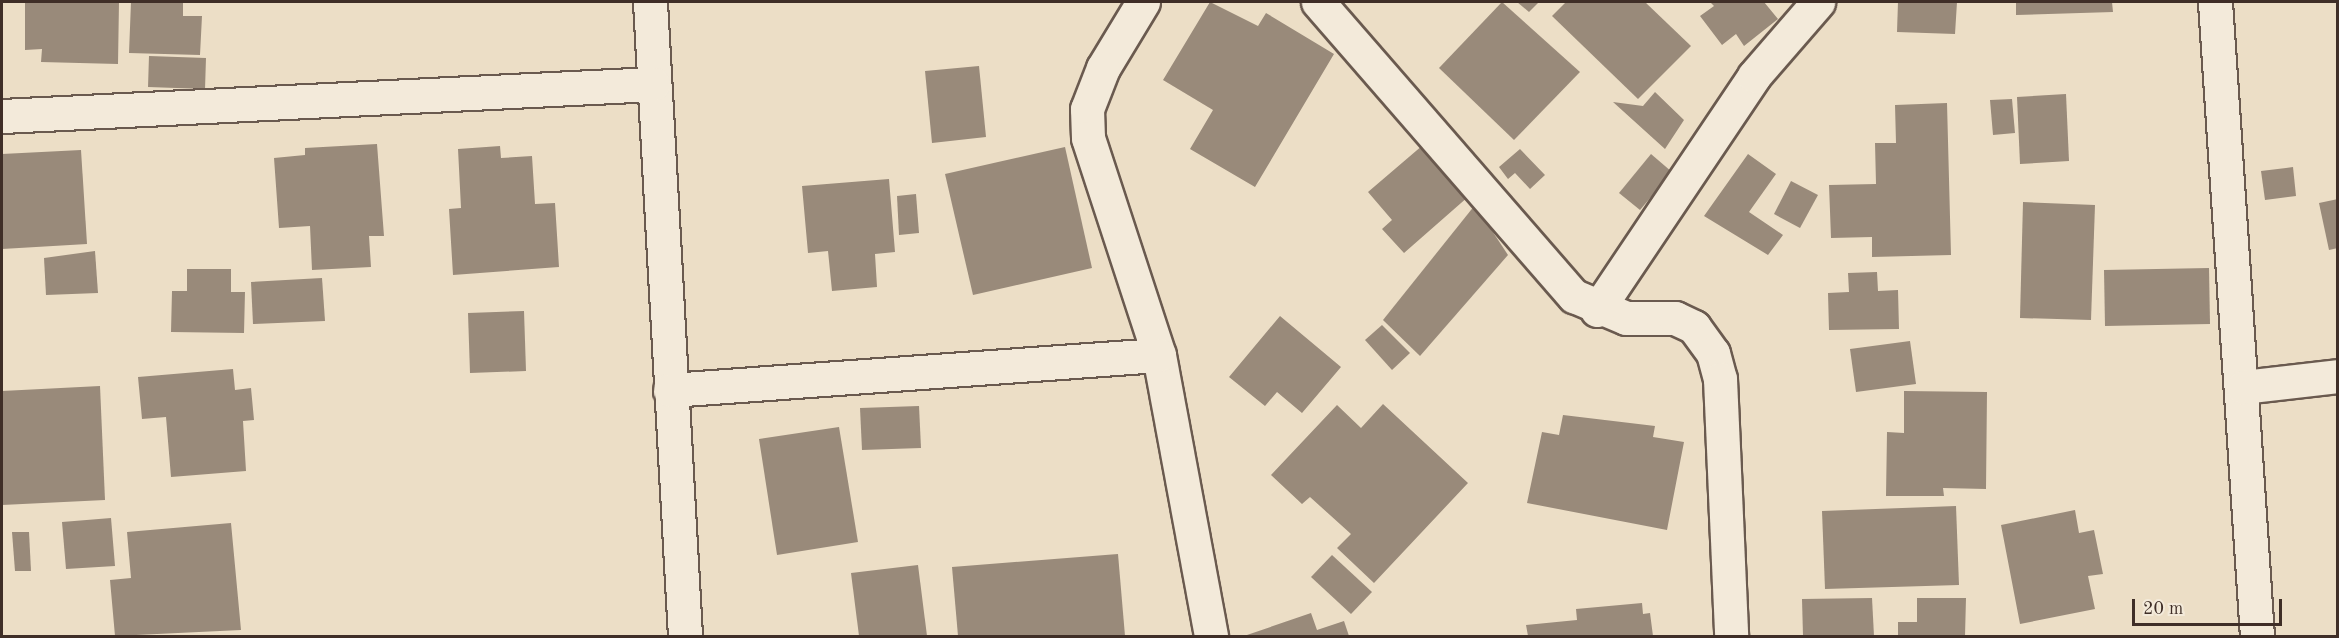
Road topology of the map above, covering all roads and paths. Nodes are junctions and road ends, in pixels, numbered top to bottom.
1 (650, 2) edge
2 (1143, 2) edge
3 (1318, 2) edge
4 (1818, 2) edge
5 (2215, 2) edge
6 (653, 84) junction
7 (2, 116) edge
8 (1597, 310) junction
9 (1159, 355) junction
10 (2337, 376) edge
11 (2243, 387) junction
12 (670, 390) junction
13 (685, 636) edge
14 (1211, 636) edge
15 (1731, 636) edge
16 (2257, 636) edge

1 - 6 street
2 - 9 street
3 - 8 street
4 - 8 street
5 - 11 street
6 - 7 street
6 - 12 street
8 - 15 street
9 - 12 street
9 - 14 street
10 - 11 street
11 - 16 street
12 - 13 street

